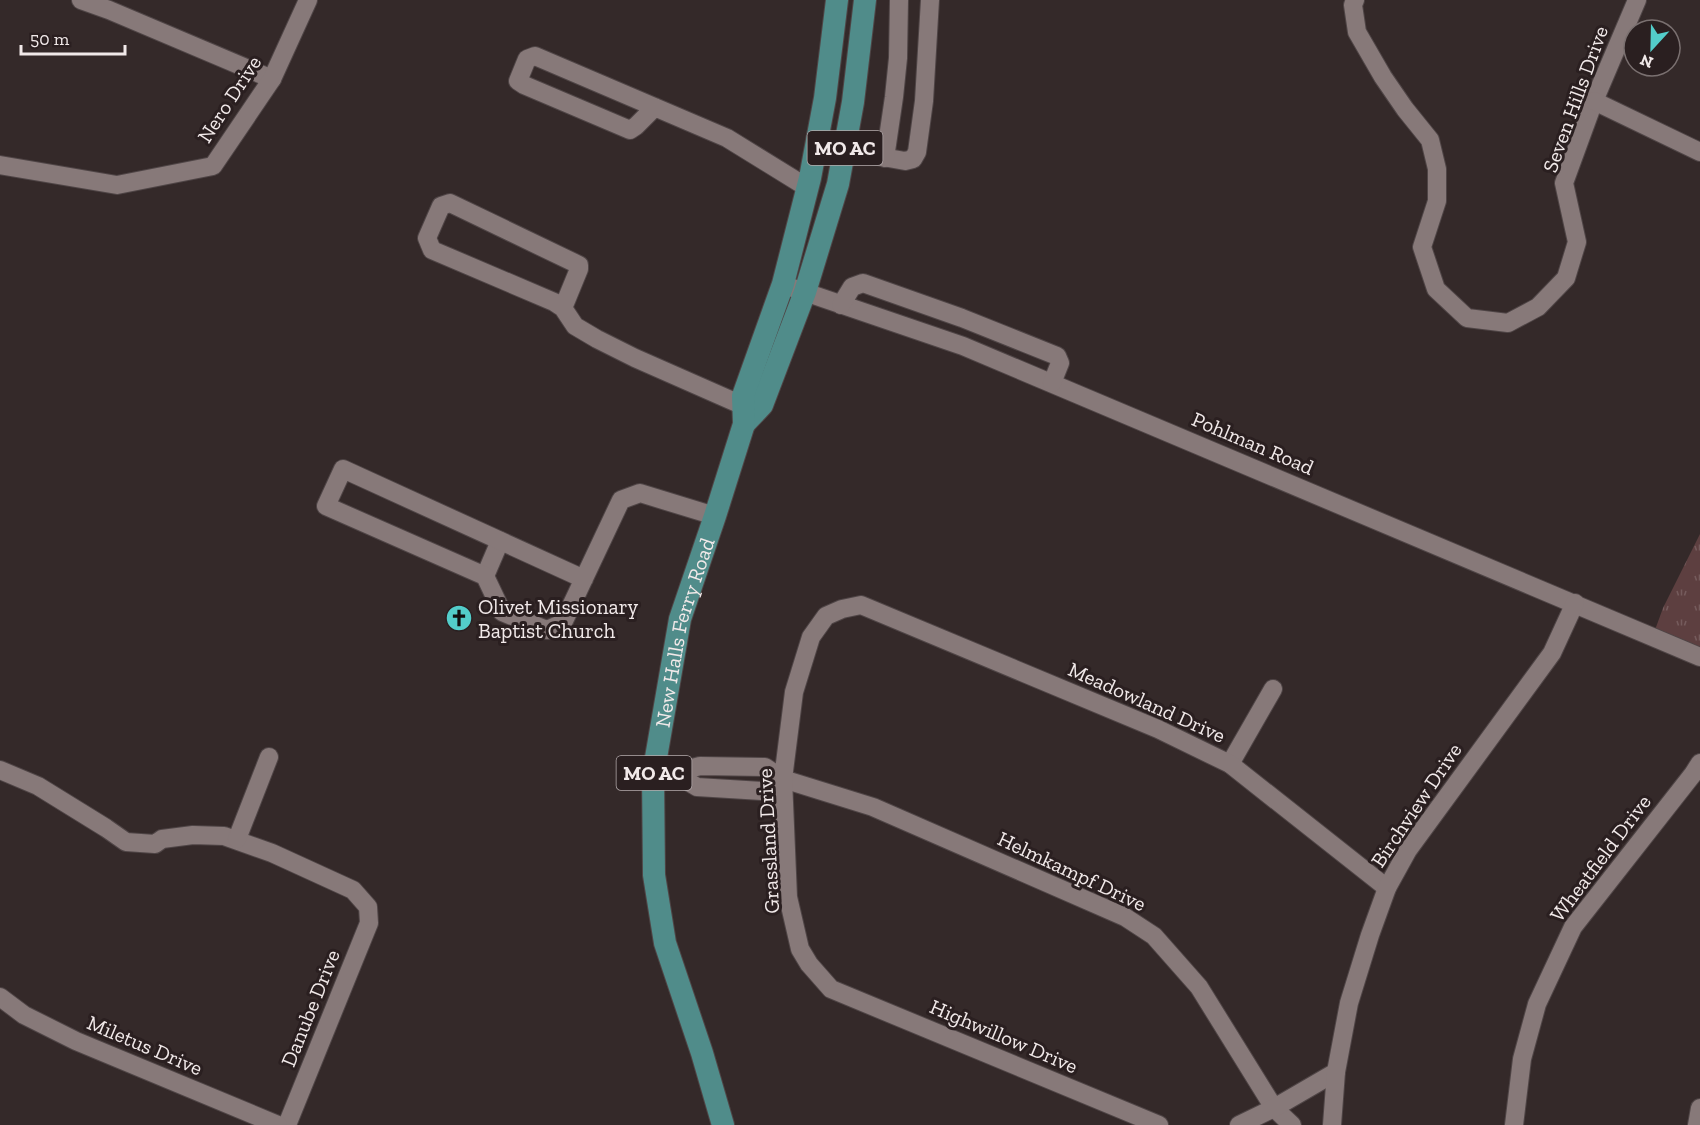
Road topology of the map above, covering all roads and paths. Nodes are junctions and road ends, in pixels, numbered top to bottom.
1 (81, 0) edge
2 (308, 0) edge
3 (837, 0) edge
4 (865, 0) edge
5 (899, 0) edge
6 (930, 0) edge
7 (1355, 0) edge
8 (1637, 0) edge
9 (272, 79) junction
10 (1594, 101) junction
11 (656, 107) junction
12 (844, 150) junction
13 (1700, 152) edge
14 (885, 158) junction
15 (0, 165) edge
16 (808, 188) junction
17 (783, 284) junction
18 (805, 292) junction
19 (841, 304) junction
20 (563, 308) junction
21 (962, 318) junction
22 (952, 342) junction
23 (1052, 384) junction
24 (744, 415) junction
25 (715, 516) junction
26 (500, 541) junction
27 (485, 576) junction
28 (584, 579) junction
29 (1575, 603) junction
30 (861, 605) joint
31 (1700, 657) edge
32 (1274, 688) dead end
33 (269, 757) dead end
34 (1700, 763) edge
35 (1230, 764) junction
36 (0, 770) edge
37 (664, 774) junction
38 (783, 779) junction
39 (237, 839) junction
40 (1387, 888) junction
41 (831, 989) joint
42 (0, 997) edge
43 (1336, 1072) junction
44 (1274, 1108) junction
45 (1700, 1108) edge
46 (278, 1125) edge
47 (287, 1125) edge
48 (723, 1125) edge
49 (1159, 1125) edge
50 (1239, 1125) edge
51 (1292, 1125) edge
52 (1332, 1125) edge
53 (1514, 1125) edge
54 (1697, 1125) edge

1 - 9 street
2 - 9 street, Nero Drive
3 - 16 main road, New Halls Ferry Road / MO AC
4 - 12 main road, New Halls Ferry Road / MO AC
5 - 14 street
6 - 14 street
7 - 10 street, Seven Hills Drive
8 - 10 street, Seven Hills Drive
9 - 15 street, Nero Drive
10 - 13 street
11 - 11 street
11 - 16 street
12 - 14 street
12 - 18 main road, New Halls Ferry Road / MO AC
16 - 17 main road, New Halls Ferry Road / MO AC
17 - 18 street, Pohlman Road
17 - 24 main road, New Halls Ferry Road / MO AC
18 - 19 street, Pohlman Road
18 - 24 main road, New Halls Ferry Road / MO AC
19 - 21 street
19 - 22 street, Pohlman Road
20 - 20 street
20 - 24 street
21 - 22 street
21 - 23 street
22 - 23 street, Pohlman Road
23 - 29 street, Pohlman Road
24 - 25 main road, New Halls Ferry Road / MO AC
25 - 28 street
25 - 37 main road, New Halls Ferry Road / MO AC
26 - 27 street
26 - 27 street
26 - 28 street
27 - 28 street
29 - 31 street, Pohlman Road
29 - 40 street, Birchview Drive
30 - 35 street, Meadowland Drive
30 - 38 street, Grassland Drive
32 - 35 street
33 - 39 street
34 - 53 street, Wheatfield Drive
35 - 40 street, Meadowland Drive
36 - 39 street
37 - 38 street
37 - 48 main road, New Halls Ferry Road / MO AC
38 - 41 street, Grassland Drive
38 - 44 street, Helmkampf Drive
39 - 47 street, Danube Drive
40 - 43 street, Birchview Drive
41 - 49 street, Highwillow Drive
42 - 46 street, Miletus Drive
43 - 44 street
43 - 52 street, Birchview Drive
44 - 50 street
44 - 51 street, Helmkampf Drive
45 - 54 street

